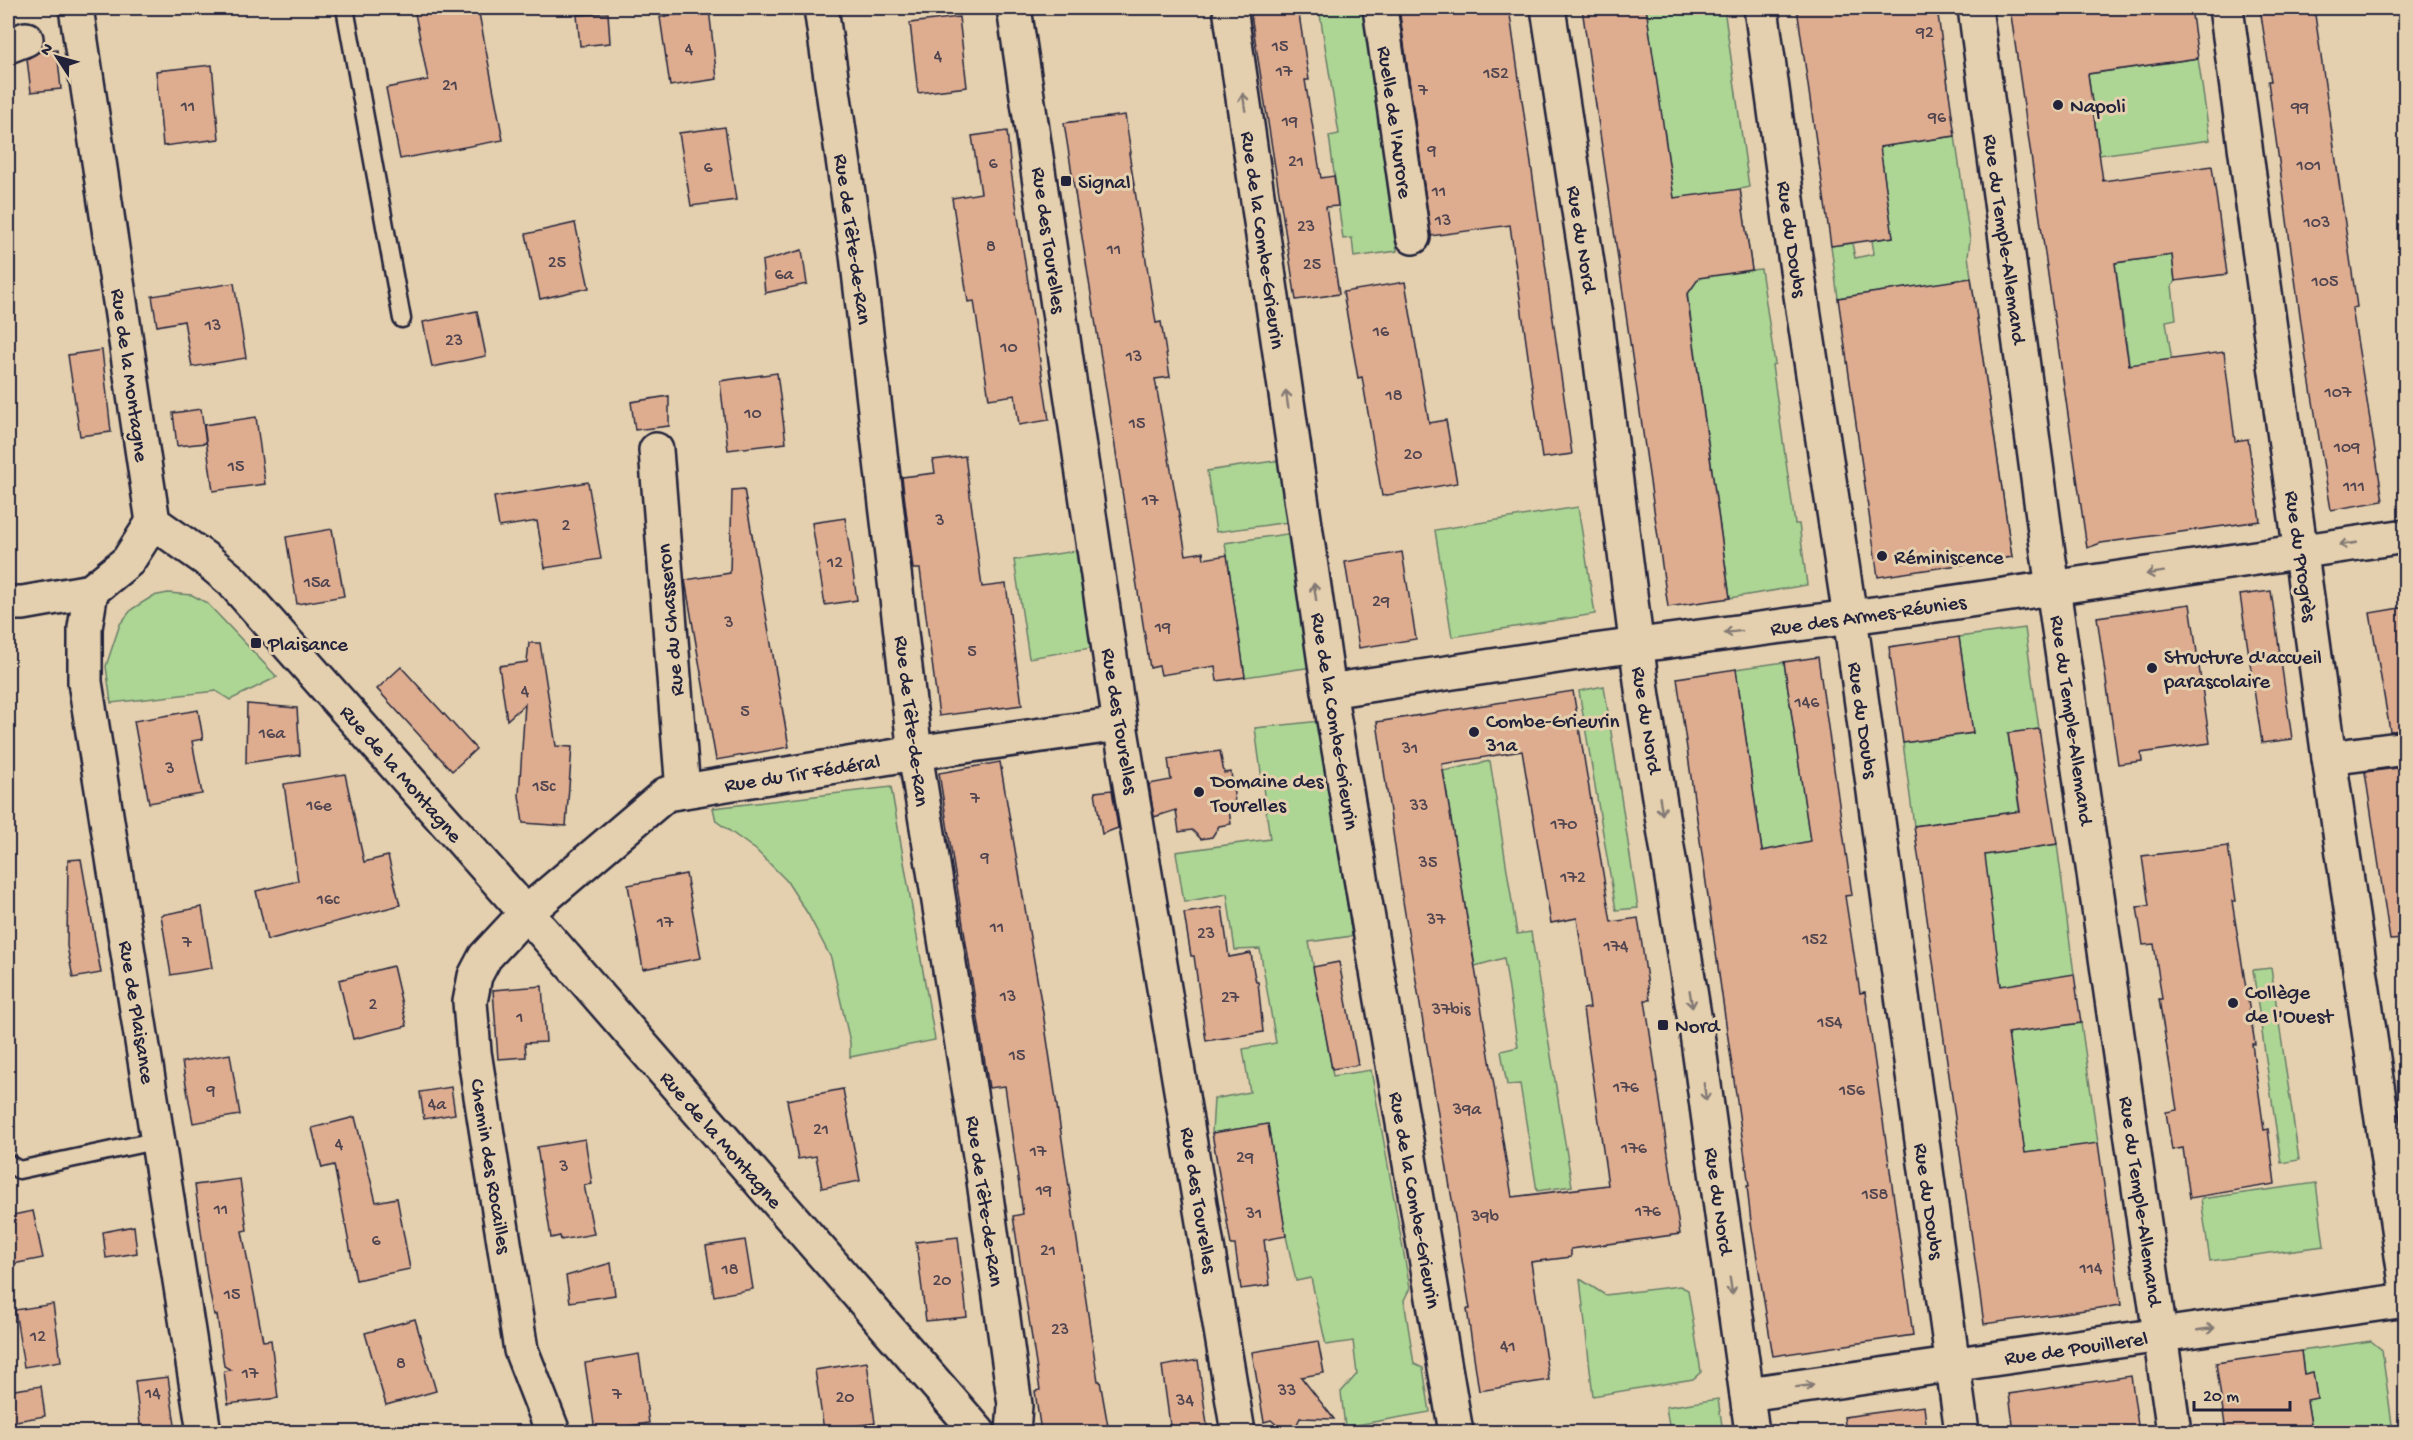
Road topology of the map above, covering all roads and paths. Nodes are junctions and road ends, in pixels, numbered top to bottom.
1 (345, 8) edge
2 (821, 8) edge
3 (1014, 8) edge
4 (1230, 8) edge
5 (1380, 8) edge
6 (1548, 8) edge
7 (1761, 8) edge
8 (1975, 8) edge
9 (2226, 8) edge
10 (82, 9) edge
11 (1413, 237) dead end
12 (402, 319) dead end
13 (656, 450) dead end
14 (153, 522) junction
15 (2406, 536) edge
16 (2301, 551) junction
17 (2053, 588) junction
18 (91, 591) junction
19 (8, 603) edge
20 (1850, 617) junction
21 (1636, 645) junction
22 (1329, 691) junction
23 (1120, 724) junction
24 (2406, 748) edge
25 (915, 753) junction
26 (2329, 758) junction
27 (683, 791) junction
28 (526, 913) junction
29 (159, 1140) junction
30 (8, 1163) edge
31 (2406, 1283) edge
32 (2406, 1300) edge
33 (2161, 1335) junction
34 (1952, 1364) junction
35 (1747, 1394) junction
36 (204, 1432) edge
37 (553, 1432) edge
38 (978, 1432) edge
39 (1012, 1432) edge
40 (1238, 1432) edge
41 (1455, 1432) edge
42 (1752, 1432) edge
43 (1962, 1432) edge
44 (2174, 1432) edge

1 - 12 lane
2 - 25 street, Rue de Tête-de-Ran
3 - 23 street, Rue des Tourelles
22 -> 4 street, Rue de la Combe-Grieurin
5 - 11 street, Ruelle de l'Aurore
6 - 21 street, Rue du Nord
7 - 20 street, Rue du Doubs
8 - 17 street, Rue du Temple-Allemand
9 - 16 street, Rue du Progrès
10 - 14 street, Rue de la Montagne
13 - 27 street, Rue du Chasseron
14 - 18 street
14 - 28 street, Rue de la Montagne
15 -> 16 street, Rue des Armes-Réunies
16 -> 17 street, Rue des Armes-Réunies
16 - 26 street, Rue du Progrès
17 - 20 street, Rue des Armes-Réunies
17 - 33 street, Rue du Temple-Allemand
18 - 19 street
18 - 29 street, Rue de Plaisance
20 -> 21 street, Rue des Armes-Réunies
20 - 34 street, Rue du Doubs
21 - 22 street, Rue des Armes-Réunies
21 -> 35 street, Rue du Nord
22 - 41 street, Rue de la Combe-Grieurin
23 - 25 street, Rue du Tir Fédéral
23 - 40 street, Rue des Tourelles
24 - 26 street
25 - 27 street, Rue du Tir Fédéral
25 - 39 street, Rue de Tête-de-Ran
26 - 31 street, Rue du Progrès
27 - 28 street, Rue du Tir Fédéral
28 - 37 street, Chemin des Rocailles
28 - 38 street, Rue de la Montagne
29 - 30 lane
29 - 36 street, Rue de Plaisance
33 -> 32 street, Rue de Pouillerel
33 - 34 street, Rue de Pouillerel
33 - 44 street, Rue du Temple-Allemand
35 -> 34 street, Rue de Pouillerel
34 - 43 street, Rue du Doubs
35 - 42 street, Rue du Nord

